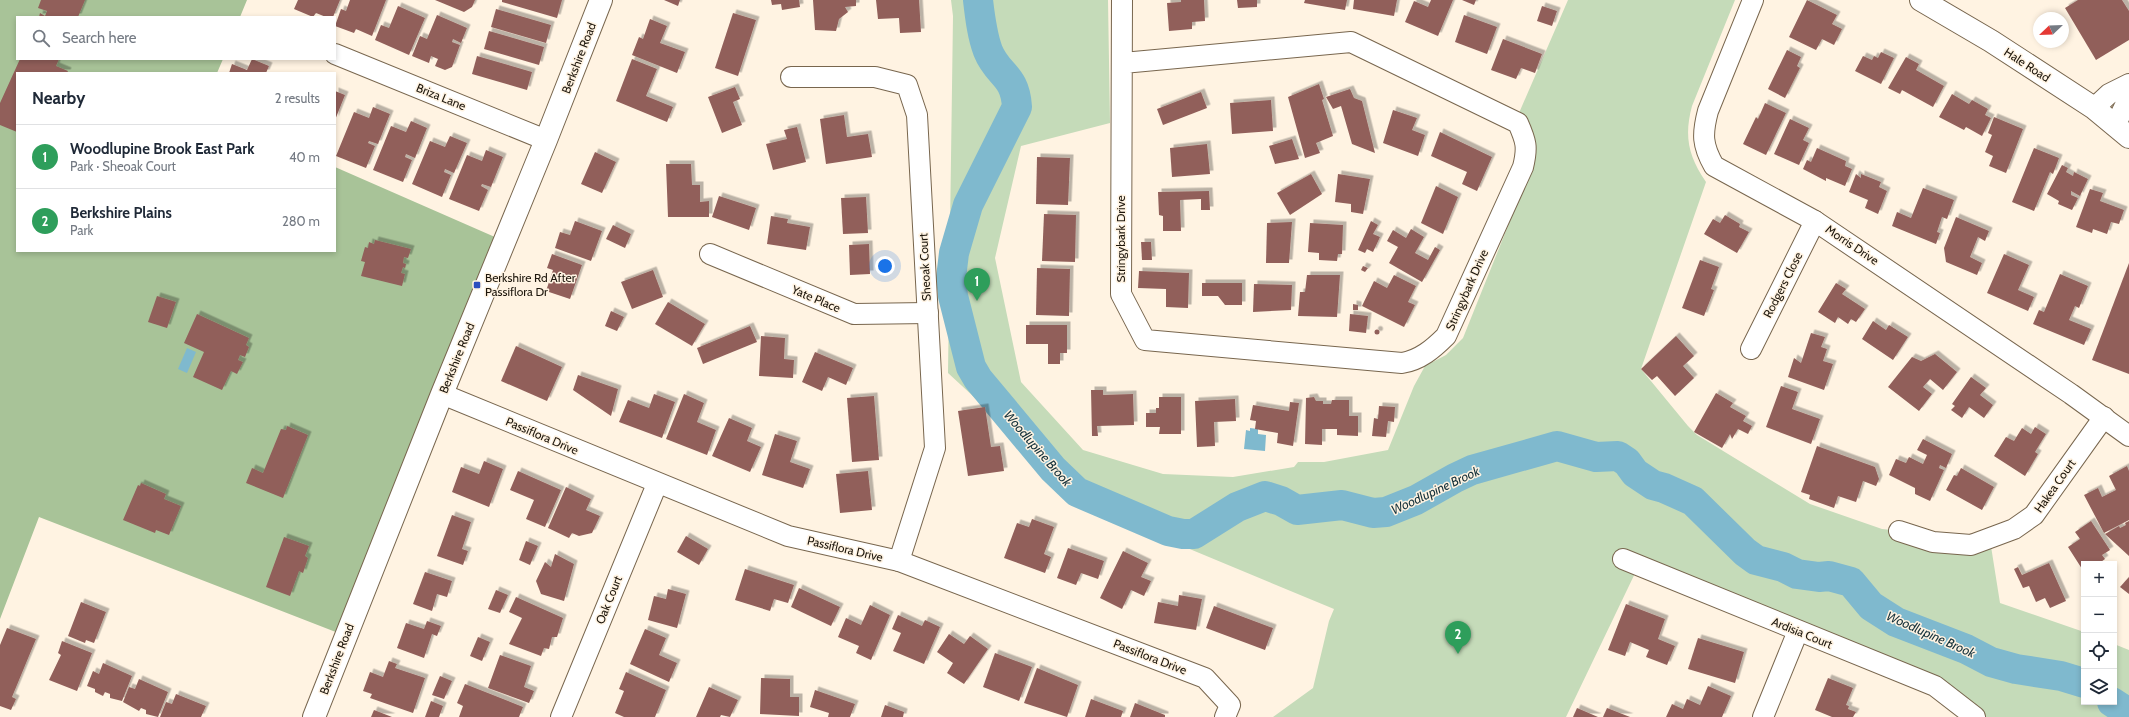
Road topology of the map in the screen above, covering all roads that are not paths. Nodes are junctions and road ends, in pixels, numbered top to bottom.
1 (601, 0) edge
2 (1122, 0) edge
3 (1753, 0) edge
4 (1921, 0) edge
5 (336, 54) edge
6 (1123, 63) junction
7 (791, 77) dead end
8 (2129, 84) edge
9 (2129, 97) edge
10 (2094, 108) junction
11 (2122, 132) edge
12 (546, 140) junction
13 (1815, 221) junction
14 (710, 254) dead end
15 (928, 313) junction
16 (1750, 349) dead end
17 (442, 394) junction
18 (2104, 417) junction
19 (2129, 436) edge
20 (657, 484) junction
21 (1899, 531) dead end
22 (1624, 559) dead end
23 (899, 560) junction
24 (1798, 632) junction
25 (314, 717) edge
26 (561, 717) edge
27 (1225, 717) edge
28 (1763, 717) edge
29 (1975, 717) edge

1 - 12 main road, Berkshire Road
2 - 6 street, Stringybark Drive
3 - 13 street, Morris Drive
4 - 10 main road, Hale Road
5 - 12 street, Briza Lane
6 - 6 street, Stringybark Drive
7 - 15 street, Sheoak Court
8 - 10 street
9 - 11 street
10 - 11 main road, Hale Road
12 - 17 main road, Berkshire Road
13 - 16 street, Rodgers Close
13 - 18 street, Morris Drive
14 - 15 street, Yate Place
15 - 23 street, Sheoak Court
17 - 20 street, Passiflora Drive
17 - 25 main road, Berkshire Road
18 - 19 street, Morris Drive
18 - 21 street, Hakea Court
20 - 23 street, Passiflora Drive
20 - 26 street, Oak Court
22 - 24 street, Ardisia Court
23 - 27 street, Passiflora Drive
24 - 28 street
24 - 29 street, Ardisia Court

